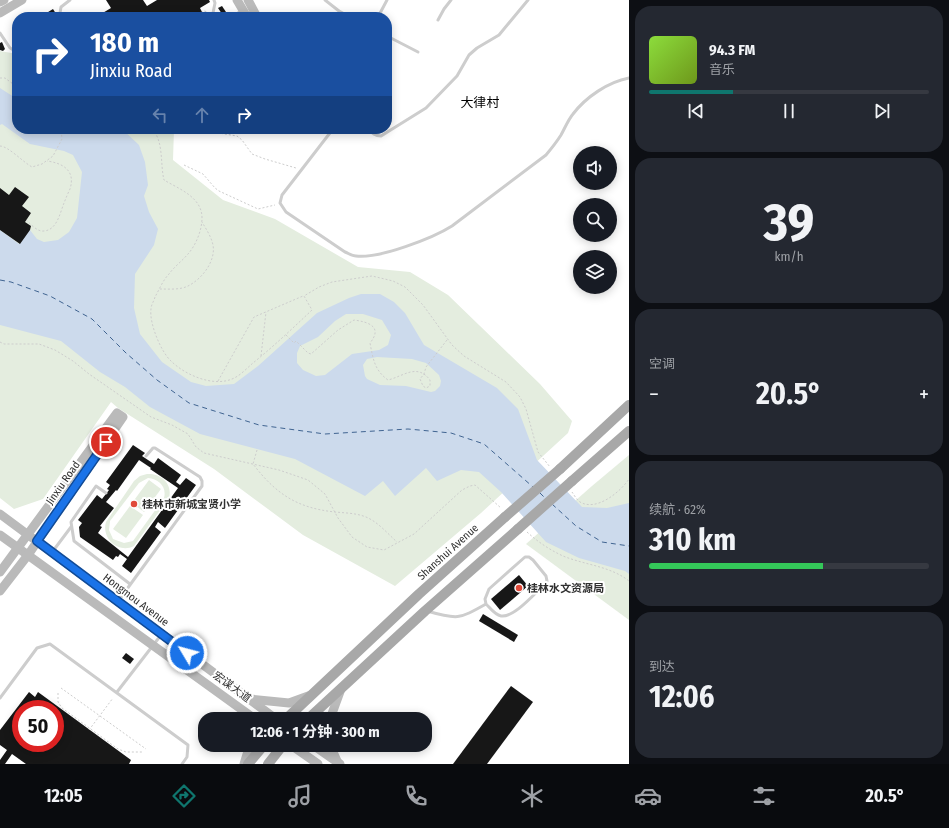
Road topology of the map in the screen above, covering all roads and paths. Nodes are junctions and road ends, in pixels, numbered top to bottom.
1 (4, 0) edge
2 (22, 0) edge
3 (70, 0) edge
4 (214, 0) edge
5 (237, 0) edge
6 (248, 0) edge
7 (325, 0) edge
8 (387, 0) edge
9 (451, 0) edge
10 (528, 0) edge
11 (0, 2) edge
12 (60, 12) edge
13 (213, 12) edge
14 (243, 12) edge
15 (254, 12) edge
16 (341, 12) edge
17 (381, 12) edge
18 (0, 13) edge
19 (438, 20) dead end
20 (0, 33) edge
21 (392, 39) edge
22 (12, 49) edge
23 (418, 52) dead end
24 (0, 78) edge
25 (629, 78) edge
26 (12, 83) edge
27 (392, 129) edge
28 (62, 134) edge
29 (156, 134) edge
30 (224, 134) edge
31 (329, 134) edge
32 (373, 134) edge
33 (384, 134) edge
34 (0, 146) edge
35 (47, 161) junction
36 (184, 165) dead end
37 (302, 170) junction
38 (280, 203) junction
39 (26, 220) dead end
40 (202, 222) junction
41 (160, 289) junction
42 (304, 296) junction
43 (266, 312) junction
44 (286, 334) junction
45 (447, 340) junction
46 (0, 342) edge
47 (261, 357) junction
48 (424, 374) junction
49 (218, 381) junction
50 (629, 405) edge
51 (629, 431) edge
52 (257, 450) dead end
53 (146, 456) dead end
54 (253, 464) junction
55 (555, 468) junction
56 (629, 478) edge
57 (571, 485) junction
58 (106, 493) dead end
59 (334, 512) junction
60 (503, 512) junction
61 (0, 514) edge
62 (72, 526) junction
63 (523, 530) junction
64 (28, 534) junction
65 (0, 535) edge
66 (37, 541) junction
67 (397, 543) junction
68 (18, 548) junction
69 (52, 553) junction
70 (28, 555) junction
71 (0, 572) edge
72 (629, 581) edge
73 (130, 584) junction
74 (0, 591) edge
75 (117, 601) junction
76 (486, 604) junction
77 (425, 611) junction
78 (162, 634) junction
79 (153, 645) junction
80 (61, 688) dead end
81 (341, 689) junction
82 (117, 692) junction
83 (58, 693) dead end
84 (312, 694) junction
85 (0, 698) edge
86 (249, 699) junction
87 (240, 708) junction
88 (241, 712) edge
89 (245, 712) edge
90 (267, 712) edge
91 (293, 712) edge
92 (316, 712) edge
93 (333, 712) edge
94 (100, 716) junction
95 (89, 729) junction
96 (146, 749) dead end
97 (143, 752) dead end
98 (248, 752) edge
99 (258, 752) edge
100 (277, 752) edge
101 (301, 752) edge
102 (323, 752) edge
103 (334, 752) edge
104 (339, 763) edge
105 (182, 764) edge
106 (244, 764) edge
107 (248, 764) edge
108 (268, 764) edge
109 (318, 764) edge

1 - 11 main road
2 - 18 main road
3 - 12 lane
4 - 13 lane
5 - 14 main road
6 - 15 main road
7 - 16 lane
8 - 17 lane
9 - 19 lane
10 - 27 lane
20 - 22 lane
21 - 23 lane
24 - 26 path
25 - 38 lane
28 - 35 path
29 - 40 path
30 - 37 path
31 - 37 lane
32 - 33 lane
34 - 35 path
35 - 39 path
36 - 38 path
37 - 38 lane
40 - 41 path
40 - 41 path
41 - 49 path
42 - 43 path
42 - 44 path
42 - 45 path
43 - 47 path
43 - 49 path
44 - 47 path
44 - 48 path
45 - 48 path
45 - 55 path
46 - 54 path
47 - 49 path
48 - 48 path
50 - 55 main road, Shanshui Avenue
51 - 57 main road
52 - 54 path
53 - 73 lane
54 - 59 path
54 - 59 path
55 - 60 main road, Shanshui Avenue, bridge
56 - 57 path
57 - 63 main road, bridge
58 - 62 lane
59 - 67 path
59 - 67 path
60 - 67 path
60 - 84 main road, Shanshui Avenue
61 - 64 main road, Hongmou Avenue
62 - 69 lane
62 - 73 lane
63 - 72 path
63 - 77 main road
64 - 66 main road, Hongmou Avenue
64 - 66 main road, Jinxiu Road
64 - 68 main road, Jinxiu Road
65 - 68 main road, 宏谋大道
66 - 69 main road, Hongmou Avenue
66 - 70 main road, Jinxiu Road
68 - 70 main road, 宏谋大道
68 - 71 main road, Jinxiu Road
69 - 75 main road, Hongmou Avenue
70 - 74 main road, Jinxiu Road
70 - 79 main road, 宏谋大道
73 - 75 lane
75 - 78 main road, Hongmou Avenue
76 - 76 lane
76 - 77 lane
77 - 81 main road
78 - 79 lane
78 - 86 main road, Hongmou Avenue
79 - 82 lane
79 - 87 main road, 宏谋大道
80 - 94 path
81 - 92 main road
81 - 93 main road
82 - 85 lane
82 - 94 path
82 - 105 lane
83 - 95 path
84 - 86 main road
84 - 91 main road, Shanshui Avenue
86 - 90 main road, Hongmou Avenue
87 - 88 main road
87 - 89 main road, 宏谋大道
94 - 95 path
94 - 96 path
95 - 97 path
98 - 106 main road
99 - 107 main road
100 - 108 main road
101 - 109 main road
102 - 104 main road
103 - 104 main road

